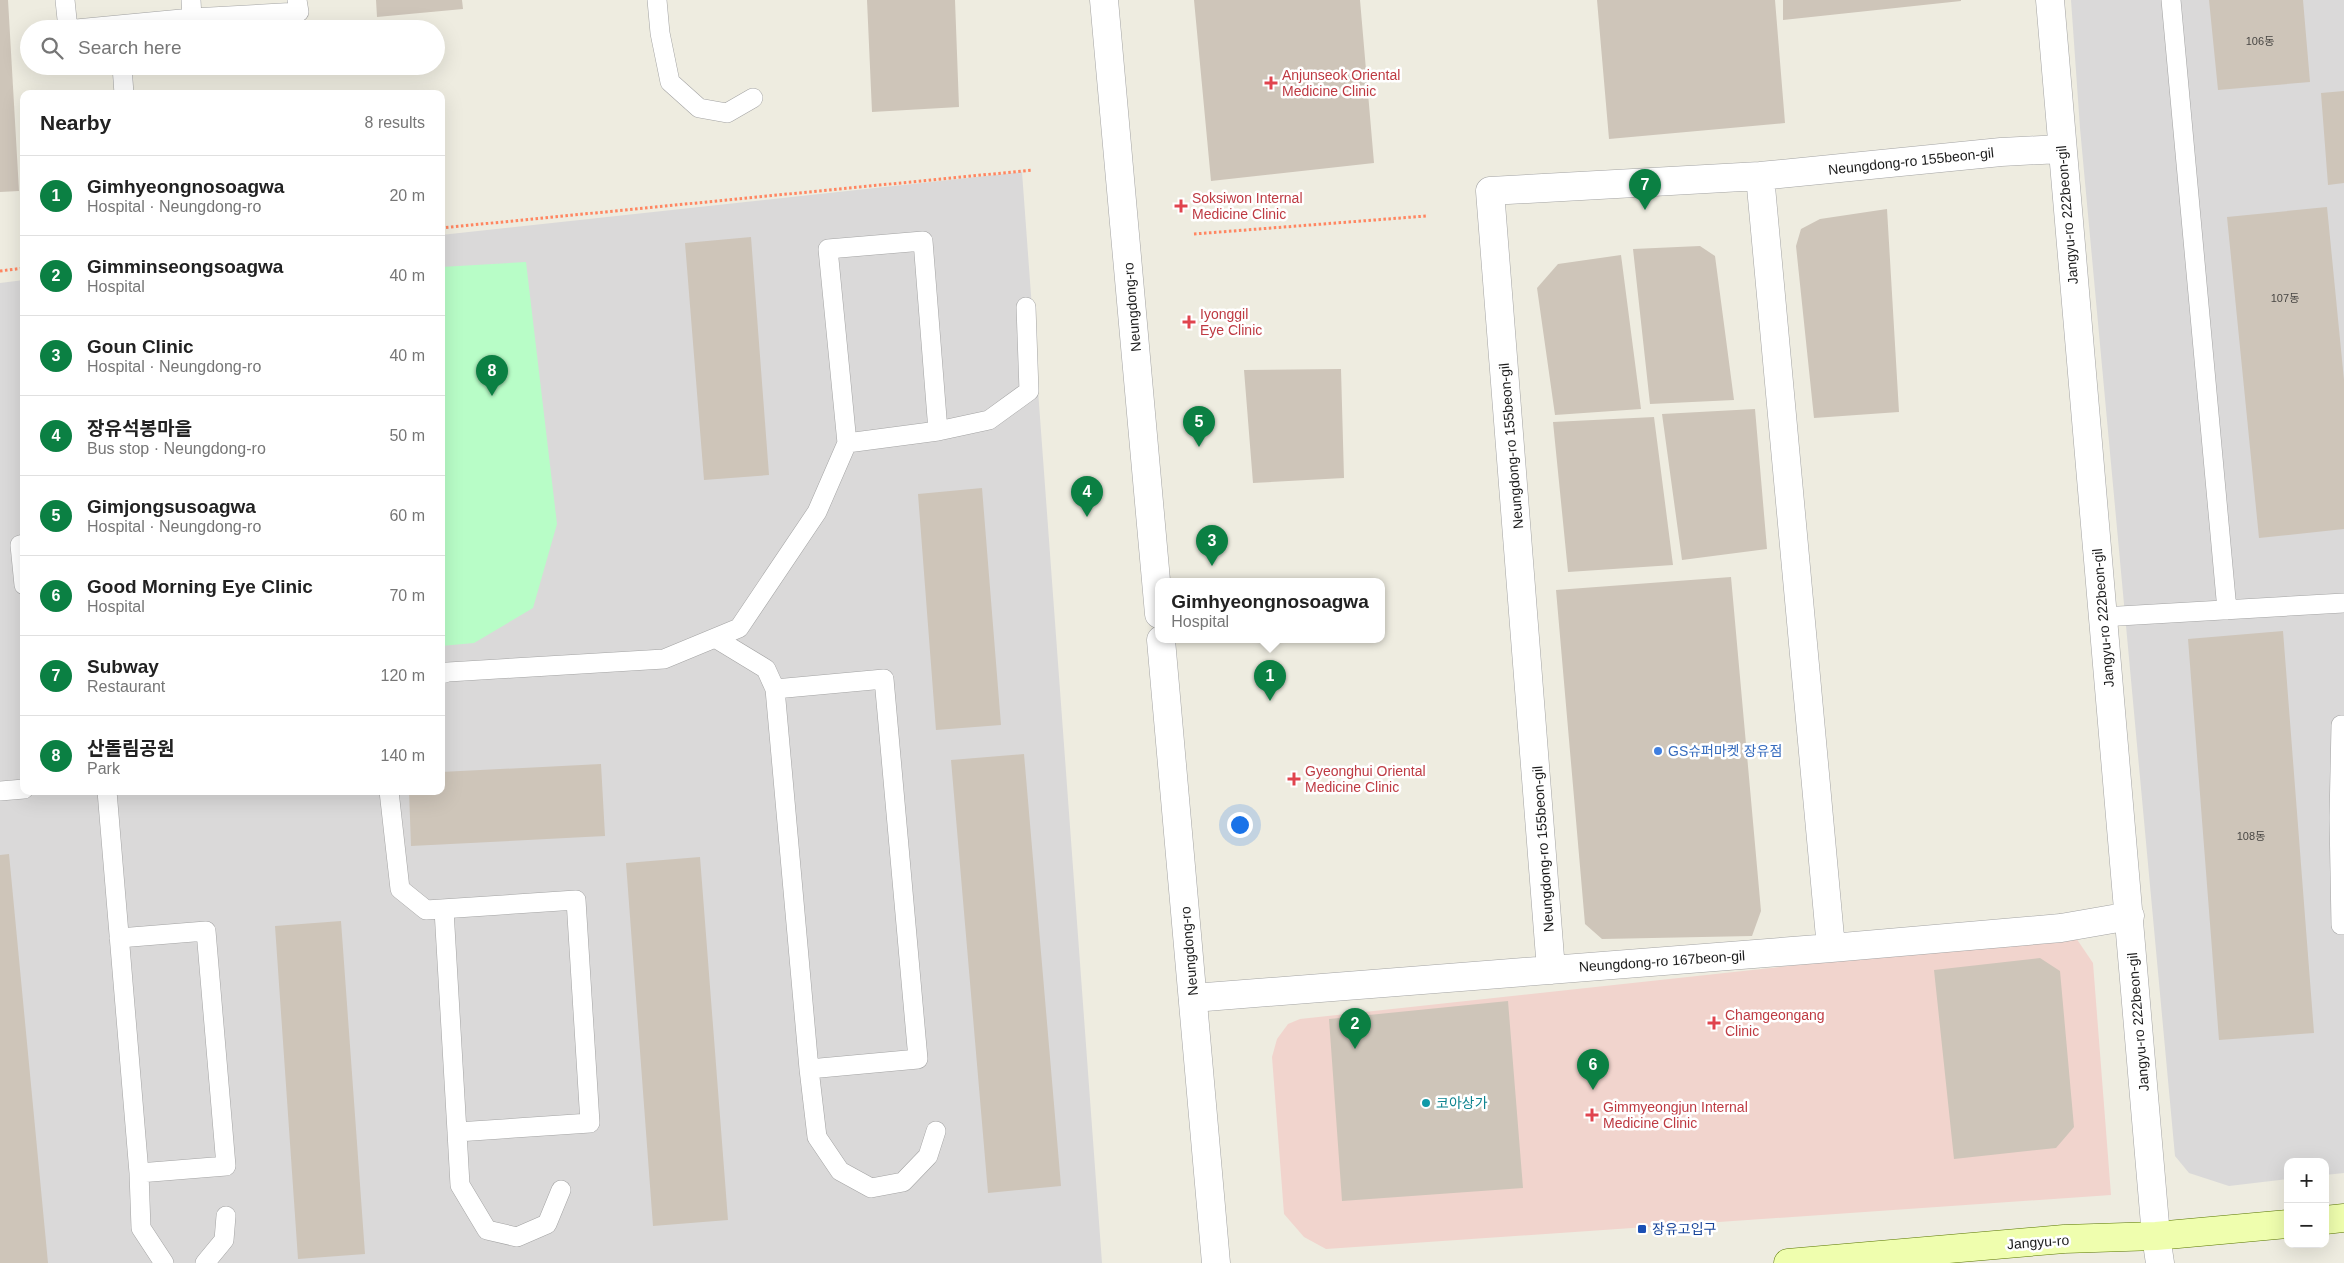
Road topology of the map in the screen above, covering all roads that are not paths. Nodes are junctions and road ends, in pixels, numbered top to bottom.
1 (65, 0) edge
2 (298, 0) edge
3 (657, 0) edge
4 (1104, 0) edge
5 (2050, 0) edge
6 (2171, 0) edge
7 (191, 9) edge
8 (67, 20) edge
9 (147, 20) edge
10 (123, 75) edge
11 (124, 90) edge
12 (753, 98) dead end
13 (2061, 149) junction
14 (1760, 176) junction
15 (1026, 308) dead end
16 (938, 432) junction
17 (847, 444) junction
18 (1156, 578) edge
19 (2344, 603) edge
20 (2226, 610) junction
21 (2102, 617) junction
22 (715, 638) junction
23 (1161, 643) edge
24 (445, 673) edge
25 (775, 689) junction
26 (2344, 725) edge
27 (20, 789) edge
28 (0, 791) edge
29 (107, 795) edge
30 (389, 795) edge
31 (2341, 818) edge
32 (444, 910) junction
33 (2130, 916) junction
34 (2344, 925) edge
35 (119, 938) junction
36 (1831, 948) junction
37 (1551, 970) junction
38 (1193, 998) junction
39 (809, 1069) junction
40 (936, 1131) dead end
41 (457, 1132) junction
42 (139, 1174) junction
43 (561, 1190) dead end
44 (226, 1216) dead end
45 (2344, 1218) edge
46 (2329, 1220) edge
47 (2284, 1224) edge
48 (2156, 1236) junction
49 (164, 1263) edge
50 (205, 1263) edge
51 (1216, 1263) edge
52 (1788, 1263) edge
53 (2160, 1263) edge

1 - 8 lane
2 - 7 lane
3 - 12 lane
4 - 18 street, Neungdong-ro
5 - 13 street, Jangyu-ro 222beon-gil
6 - 20 lane
7 - 9 lane
10 - 11 lane
13 - 14 street, Neungdong-ro 155beon-gil
13 - 21 street, Jangyu-ro 222beon-gil
14 - 36 street
14 - 37 street, Neungdong-ro 155beon-gil
15 - 16 lane
16 - 17 lane
16 - 17 lane
17 - 22 lane
19 - 20 lane
20 - 21 lane
21 - 33 street, Jangyu-ro 222beon-gil
22 - 24 lane
22 - 25 lane
23 - 38 street, Neungdong-ro
25 - 39 lane
25 - 39 lane
26 - 31 lane
27 - 28 lane
29 - 35 lane
30 - 32 lane
31 - 34 lane
32 - 41 lane
32 - 41 lane
33 - 36 street, Neungdong-ro 167beon-gil
33 - 48 street, Jangyu-ro 222beon-gil
35 - 42 lane
35 - 42 lane
36 - 37 street, Neungdong-ro 167beon-gil
37 - 38 street, Neungdong-ro 167beon-gil
38 - 51 street, Neungdong-ro
39 - 40 lane
41 - 43 lane
42 - 49 lane
44 - 50 lane
45 - 46 main road
47 - 48 main road, Jangyu-ro
48 - 52 main road, Jangyu-ro
48 - 53 street, Jangyu-ro 222beon-gil

